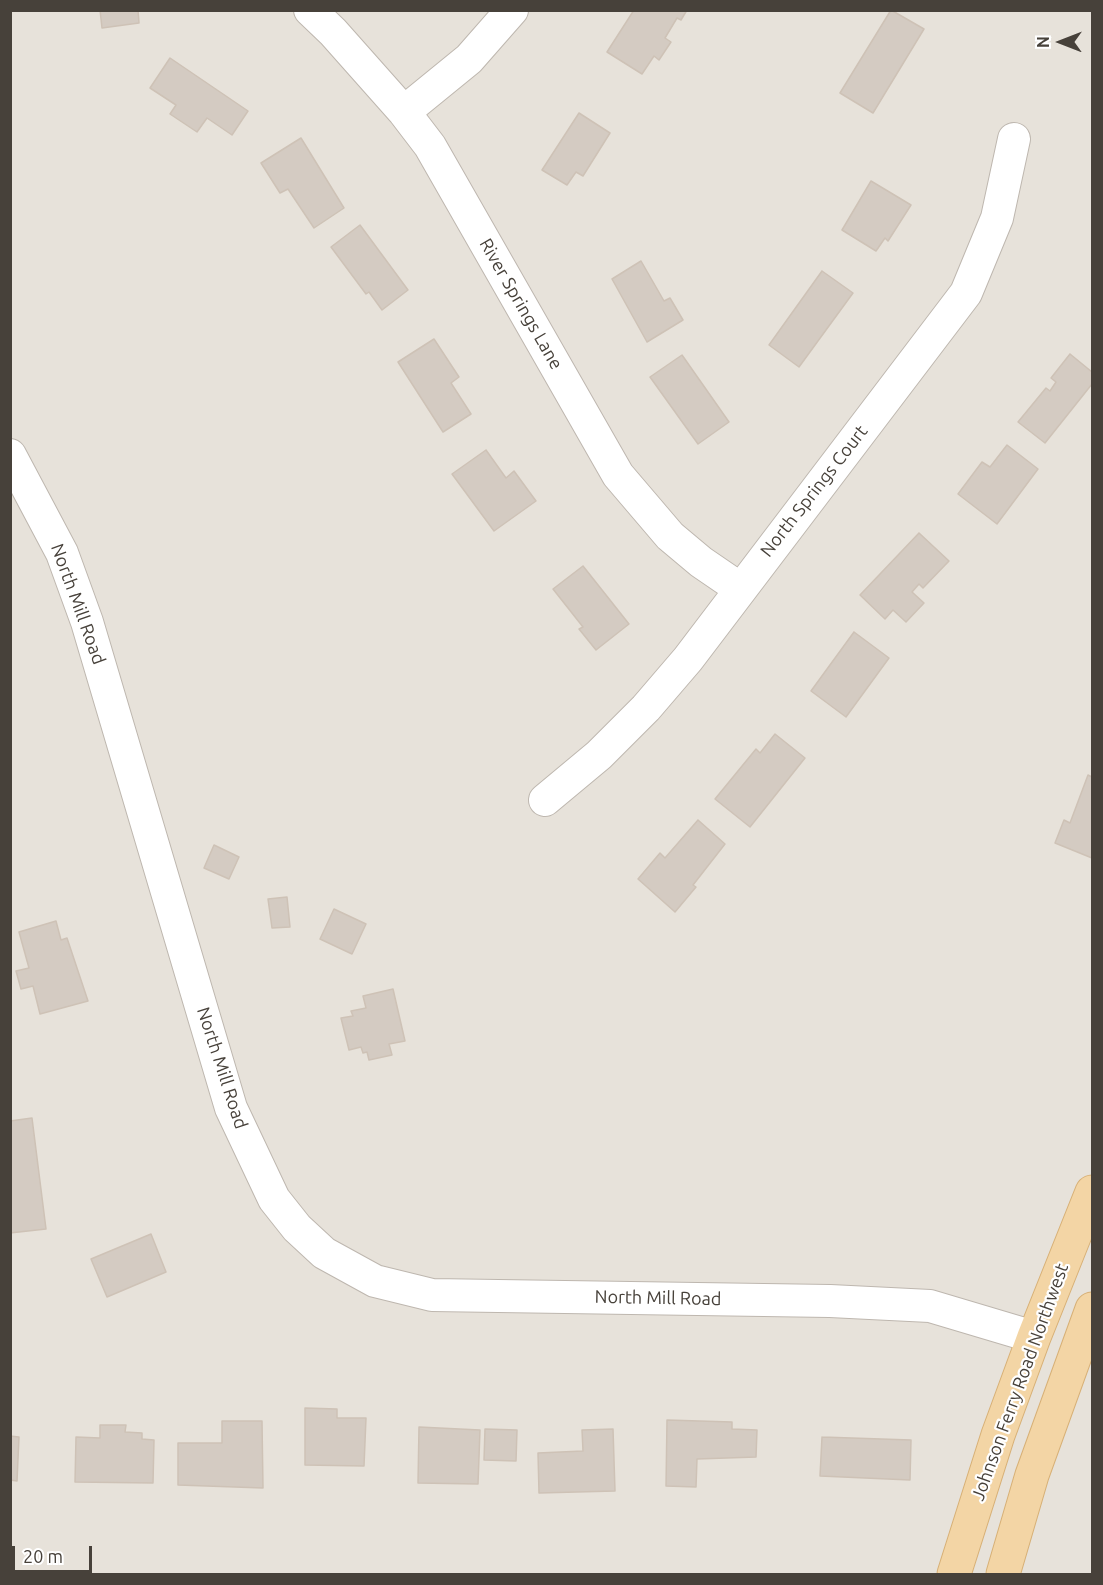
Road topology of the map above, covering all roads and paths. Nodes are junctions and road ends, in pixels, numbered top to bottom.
1 (310, 10) edge
2 (512, 10) edge
3 (404, 112) junction
4 (1014, 139) dead end
5 (10, 455) edge
6 (740, 588) junction
7 (545, 800) dead end
8 (1092, 1192) edge
9 (1092, 1309) edge
10 (1034, 1337) junction
11 (954, 1575) edge
12 (1003, 1575) edge

1 - 3 street, River Springs Lane
2 - 3 street
3 - 6 street, River Springs Lane
4 - 6 street, North Springs Court
5 - 10 street, North Mill Road
6 - 7 street, North Springs Court
8 - 10 main road, Johnson Ferry Road Northwest
9 - 12 main road
10 - 11 main road, Johnson Ferry Road Northwest

